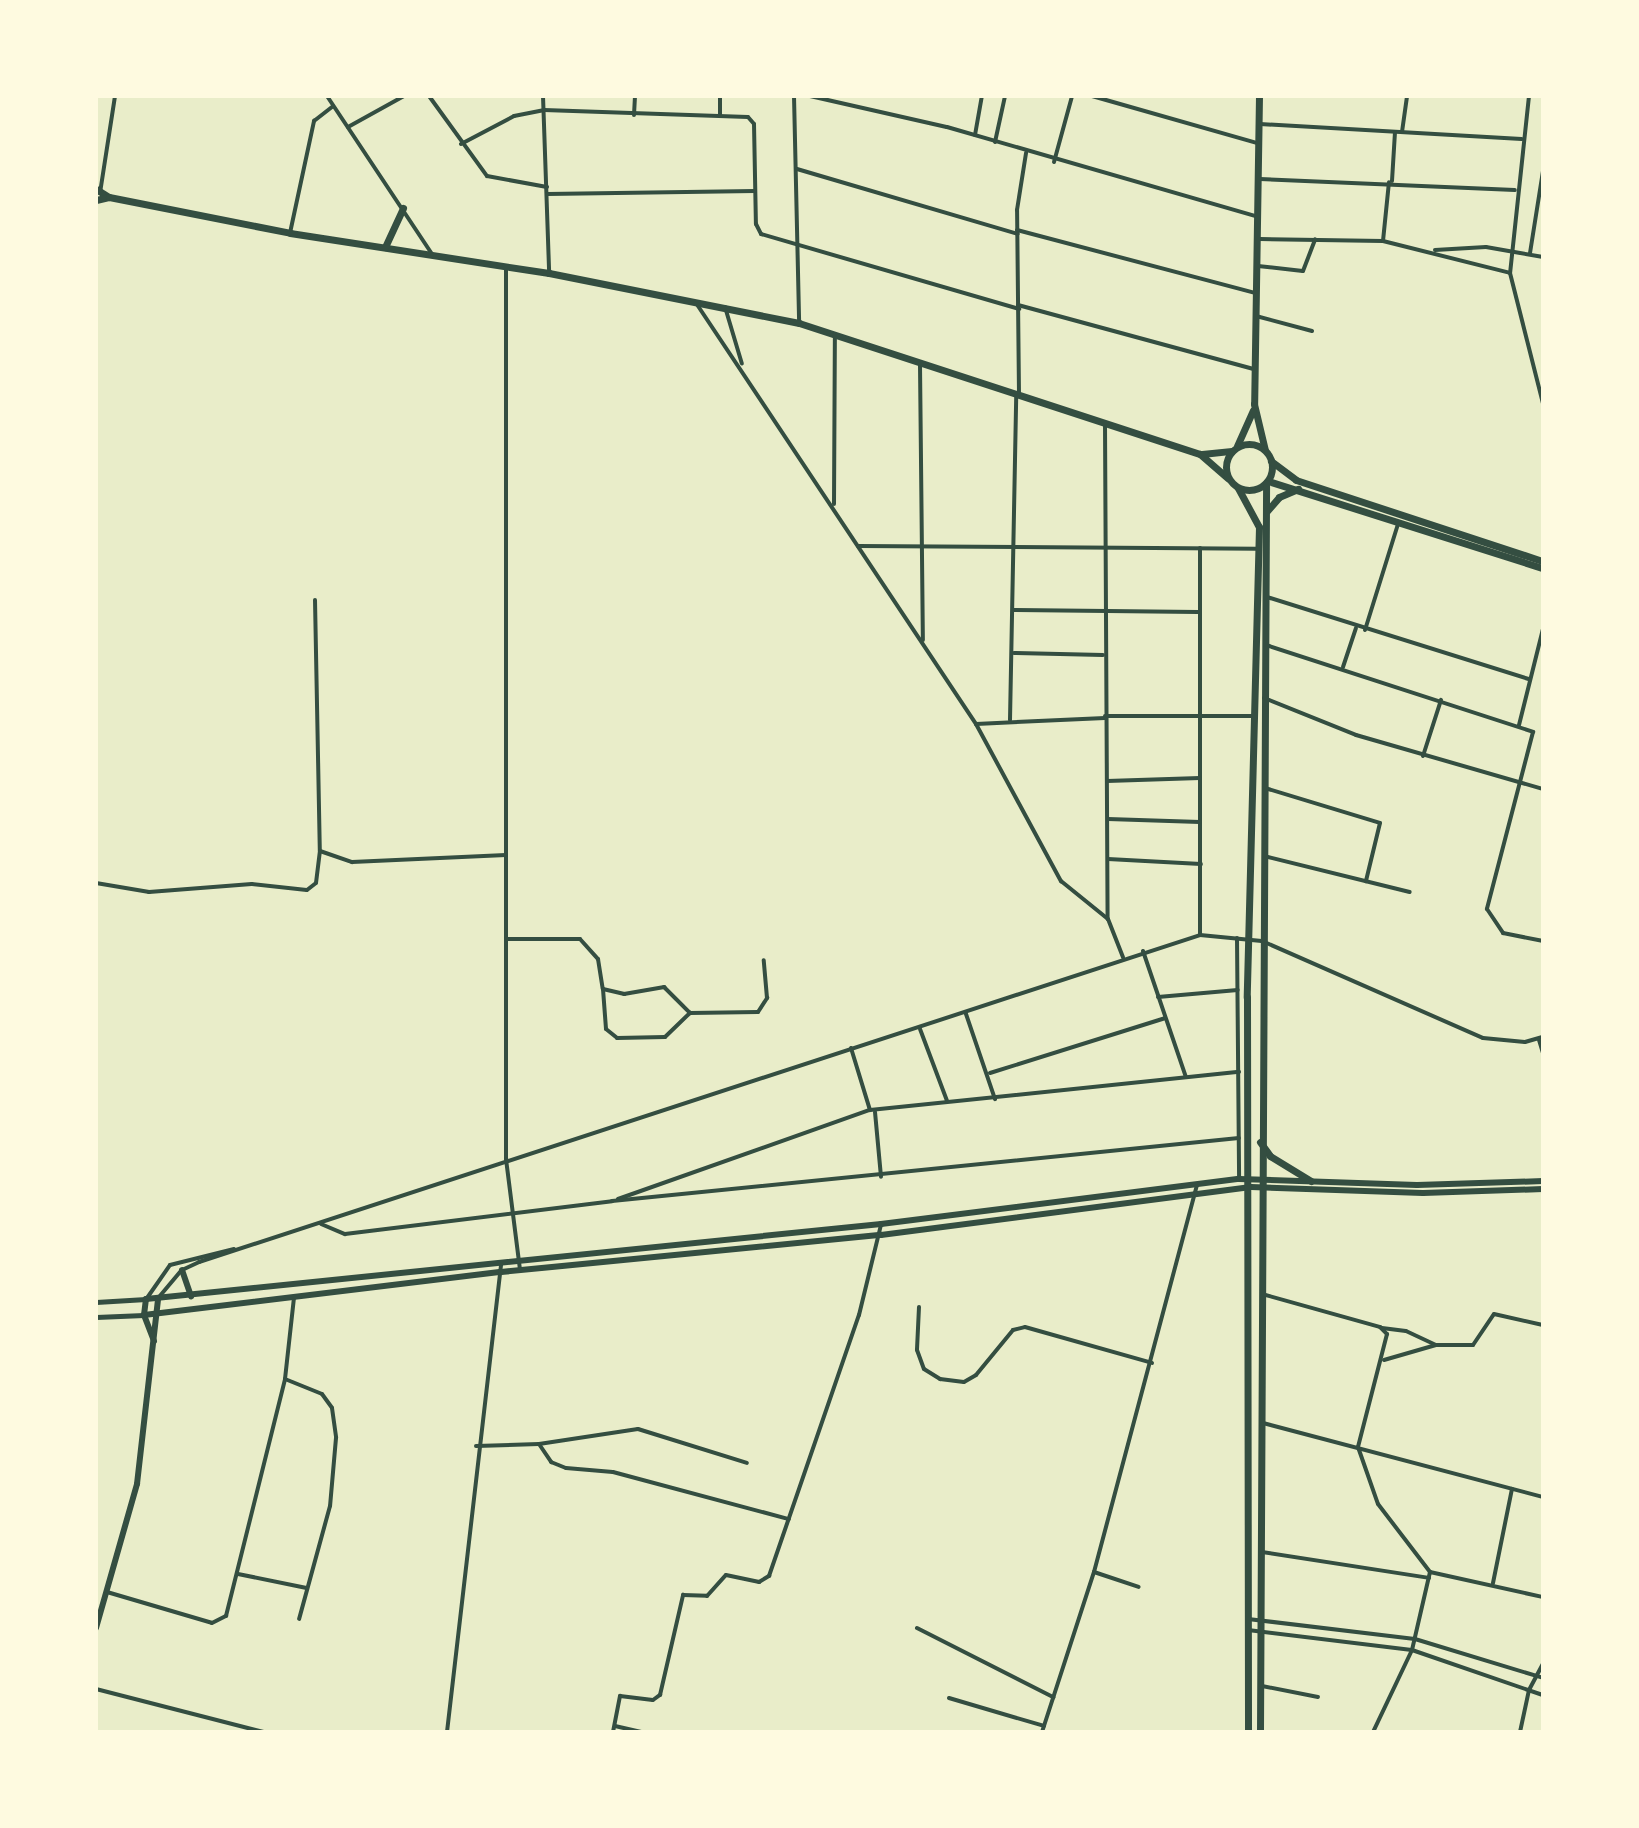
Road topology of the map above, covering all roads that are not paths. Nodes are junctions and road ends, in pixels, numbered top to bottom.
1 (115, 96) edge
2 (327, 96) edge
3 (404, 96) edge
4 (429, 96) edge
5 (543, 96) edge
6 (635, 96) edge
7 (720, 96) edge
8 (794, 96) edge
9 (810, 96) edge
10 (982, 96) edge
11 (1005, 96) edge
12 (1072, 96) edge
13 (1092, 96) edge
14 (1259, 96) edge
15 (1407, 96) edge
16 (1529, 96) edge
17 (333, 106) junction
18 (544, 110) junction
19 (634, 115) junction
20 (720, 115) junction
21 (1260, 124) junction
22 (348, 127) junction
23 (1398, 132) junction
24 (975, 135) junction
25 (1522, 139) junction
26 (995, 142) junction
27 (461, 144) junction
28 (1260, 144) junction
29 (1026, 153) junction
30 (1054, 162) junction
31 (797, 169) junction
32 (1543, 171) edge
33 (1260, 179) junction
34 (1390, 182) junction
35 (547, 187) junction
36 (98, 189) edge
37 (1515, 190) junction
38 (755, 191) junction
39 (547, 194) junction
40 (109, 197) junction
41 (97, 200) edge
42 (403, 208) junction
43 (1260, 217) junction
44 (1018, 232) junction
45 (290, 233) junction
46 (1260, 239) junction
47 (1315, 239) junction
48 (1383, 241) junction
49 (385, 247) junction
50 (801, 247) junction
51 (1509, 249) junction
52 (1432, 250) junction
53 (1530, 253) junction
54 (434, 256) junction
55 (1543, 257) edge
56 (506, 266) junction
57 (1258, 266) junction
58 (549, 273) junction
59 (1510, 273) junction
60 (1257, 294) junction
61 (694, 300) junction
62 (725, 307) junction
63 (1019, 307) junction
64 (1256, 316) junction
65 (799, 323) junction
66 (1312, 331) dead end
67 (835, 335) junction
68 (920, 362) junction
69 (1254, 369) junction
70 (744, 370) junction
71 (1018, 394) junction
72 (1543, 403) edge
73 (1254, 404) junction
74 (1105, 424) junction
75 (1234, 449) junction
76 (1265, 450) junction
77 (1200, 454) junction
78 (1271, 461) junction
79 (1228, 478) junction
80 (1267, 482) junction
81 (1238, 488) junction
82 (1299, 489) junction
83 (834, 507) junction
84 (1266, 513) junction
85 (1399, 522) junction
86 (858, 546) junction
87 (1012, 548) junction
88 (1104, 548) junction
89 (1200, 548) junction
90 (1257, 549) junction
91 (922, 550) junction
92 (1541, 559) edge
93 (1543, 568) edge
94 (1265, 596) junction
95 (315, 600) dead end
96 (1013, 610) junction
97 (1103, 611) junction
98 (1199, 612) junction
99 (1356, 628) junction
100 (1543, 629) edge
101 (1365, 630) junction
102 (923, 642) junction
103 (1264, 644) junction
104 (1013, 653) junction
105 (1103, 655) junction
106 (1343, 668) junction
107 (1529, 679) junction
108 (1264, 698) junction
109 (1441, 700) junction
110 (1197, 716) junction
111 (1253, 716) junction
112 (1105, 717) junction
113 (1010, 720) junction
114 (976, 724) junction
115 (1519, 725) junction
116 (1423, 756) junction
117 (1200, 778) junction
118 (1107, 781) junction
119 (1524, 785) junction
120 (1263, 787) junction
121 (1543, 789) edge
122 (1108, 819) junction
123 (1200, 822) junction
124 (320, 851) junction
125 (506, 855) junction
126 (1264, 856) junction
127 (1108, 859) junction
128 (1201, 864) junction
129 (1366, 881) junction
130 (96, 883) edge
131 (1410, 892) dead end
132 (1108, 919) junction
133 (1200, 935) junction
134 (1237, 938) junction
135 (506, 939) junction
136 (1249, 940) junction
137 (1262, 941) junction
138 (1543, 941) edge
139 (1143, 951) junction
140 (1123, 957) junction
141 (764, 960) dead end
142 (603, 989) junction
143 (1238, 990) junction
144 (1158, 997) junction
145 (690, 1013) junction
146 (966, 1013) junction
147 (1165, 1018) junction
148 (919, 1028) junction
149 (1541, 1038) edge
150 (851, 1048) junction
151 (1543, 1053) edge
152 (1239, 1072) junction
153 (990, 1073) junction
154 (1186, 1077) junction
155 (995, 1099) junction
156 (947, 1101) junction
157 (872, 1111) junction
158 (1239, 1138) junction
159 (1260, 1142) junction
160 (506, 1159) junction
161 (881, 1177) junction
162 (1239, 1179) junction
163 (1311, 1181) junction
164 (1543, 1181) edge
165 (1250, 1183) junction
166 (1260, 1183) junction
167 (1197, 1184) junction
168 (1543, 1189) edge
169 (1193, 1196) junction
170 (612, 1201) junction
171 (514, 1216) junction
172 (321, 1224) junction
173 (881, 1224) junction
174 (881, 1235) junction
175 (248, 1246) junction
176 (519, 1261) junction
177 (501, 1263) junction
178 (182, 1270) junction
179 (520, 1270) junction
180 (501, 1272) junction
181 (1260, 1294) junction
182 (191, 1296) junction
183 (294, 1297) junction
184 (146, 1299) junction
185 (158, 1299) junction
186 (96, 1302) edge
187 (919, 1307) dead end
188 (144, 1315) junction
189 (155, 1315) junction
190 (96, 1317) edge
191 (1543, 1325) edge
192 (1380, 1327) junction
193 (154, 1341) junction
194 (1436, 1345) junction
195 (1384, 1360) junction
196 (1152, 1363) junction
197 (285, 1379) junction
198 (1261, 1422) junction
199 (539, 1444) junction
200 (476, 1446) junction
201 (1358, 1447) junction
202 (747, 1463) dead end
203 (1512, 1489) junction
204 (1543, 1497) edge
205 (789, 1519) junction
206 (1262, 1552) junction
207 (1094, 1572) junction
208 (238, 1574) junction
209 (1429, 1575) junction
210 (1493, 1583) junction
211 (1139, 1587) dead end
212 (307, 1588) junction
213 (107, 1592) junction
214 (1543, 1597) edge
215 (299, 1619) dead end
216 (1248, 1619) junction
217 (1262, 1620) junction
218 (96, 1628) edge
219 (917, 1628) dead end
220 (1248, 1630) junction
221 (1262, 1632) junction
222 (1415, 1639) junction
223 (1412, 1650) junction
224 (1543, 1664) edge
225 (1540, 1678) edge
226 (1262, 1686) junction
227 (96, 1689) edge
228 (1529, 1690) junction
229 (1543, 1695) edge
230 (1053, 1697) junction
231 (1318, 1697) dead end
232 (949, 1698) dead end
233 (1044, 1726) junction
234 (614, 1729) edge
235 (264, 1732) edge
236 (447, 1732) edge
237 (642, 1732) edge
238 (1042, 1732) edge
239 (1248, 1732) edge
240 (1260, 1732) edge
241 (1373, 1732) edge
242 (1520, 1732) edge

1 - 36 street
2 - 17 street
3 - 22 street
4 - 27 street
5 - 18 street
6 - 19 street
7 - 20 street
8 - 31 street
9 - 24 street
10 - 24 street
11 - 26 street
12 - 30 street
13 - 28 street
14 - 21 main road
15 - 23 street
16 - 25 street
17 - 22 street
17 - 45 street
18 - 19 street
18 - 27 street
18 - 35 street
19 - 20 street
20 - 38 street
21 - 23 street
21 - 28 main road
22 - 42 street
23 - 25 street
23 - 34 street
24 - 26 street
25 - 37 street
26 - 29 street
27 - 35 street
28 - 33 main road
29 - 30 street
29 - 44 street
30 - 43 street
31 - 44 street
31 - 50 street
32 - 53 street
33 - 34 street
33 - 43 main road
34 - 37 street
34 - 48 street
35 - 39 street
36 - 40 main road
36 - 41 street
37 - 51 street
38 - 39 street
38 - 50 street
39 - 58 street
40 - 41 main road
40 - 45 main road
42 - 49 main road
42 - 54 street
43 - 46 main road
44 - 60 street
44 - 63 street
45 - 49 main road
46 - 47 street
46 - 57 main road
47 - 48 street
47 - 57 street
48 - 52 street
49 - 54 main road
50 - 63 street
50 - 65 street
51 - 52 street
51 - 53 street
51 - 59 street
52 - 59 street
53 - 55 street
54 - 56 main road
56 - 58 main road
56 - 125 street
57 - 60 main road
58 - 61 main road
59 - 72 street
60 - 64 main road
61 - 62 main road
61 - 70 street
62 - 65 main road
62 - 70 street
63 - 69 street
63 - 71 street
64 - 66 street
64 - 69 main road
65 - 67 main road
67 - 68 main road
67 - 83 street
68 - 71 main road
68 - 91 street
69 - 73 main road
70 - 83 street
71 - 74 main road
71 - 87 street
73 - 75 main road
73 - 76 main road
74 - 77 main road
74 - 88 street
75 - 76 main road
75 - 77 main road
75 - 79 main road
76 - 78 main road
77 - 79 main road
78 - 80 main road
78 - 92 main road
79 - 81 main road
80 - 81 main road
80 - 82 main road
80 - 84 main road
81 - 90 main road
82 - 84 main road
82 - 85 main road
83 - 86 street
84 - 94 main road
85 - 93 main road
85 - 101 street
86 - 91 street
86 - 102 street
87 - 88 street
87 - 91 street
87 - 96 street
88 - 89 street
88 - 97 street
89 - 90 street
89 - 98 street
90 - 111 main road
91 - 102 street
94 - 99 street
94 - 103 main road
95 - 124 street
96 - 97 street
96 - 104 street
97 - 98 street
97 - 105 street
98 - 110 street
99 - 101 street
99 - 106 street
100 - 107 street
101 - 107 street
102 - 114 street
103 - 106 street
103 - 108 main road
104 - 105 street
104 - 113 street
105 - 112 street
106 - 109 street
107 - 115 street
108 - 116 street
108 - 120 main road
109 - 115 street
109 - 116 street
110 - 111 street
110 - 112 street
110 - 117 street
111 - 136 main road
112 - 113 street
112 - 118 street
113 - 114 street
114 - 132 street
115 - 119 street
116 - 119 street
117 - 118 street
117 - 123 street
118 - 122 street
119 - 121 street
119 - 138 street
120 - 126 main road
120 - 129 street
122 - 123 street
122 - 127 street
123 - 128 street
124 - 125 street
124 - 130 street
125 - 135 street
126 - 129 street
126 - 137 main road
127 - 128 street
127 - 132 street
128 - 133 street
129 - 131 street
132 - 140 street
133 - 134 street
133 - 139 street
134 - 136 street
134 - 143 street
135 - 142 street
135 - 160 street
136 - 137 street
136 - 165 main road
137 - 149 street
137 - 159 main road
139 - 140 street
139 - 144 street
140 - 146 street
141 - 145 street
142 - 145 street
142 - 145 street
143 - 144 street
143 - 152 street
144 - 147 street
146 - 148 street
146 - 153 street
147 - 153 street
147 - 154 street
148 - 150 street
148 - 156 street
149 - 151 street
150 - 157 street
150 - 160 street
152 - 154 street
152 - 158 street
153 - 155 street
154 - 155 street
155 - 156 street
156 - 157 street
157 - 161 street
157 - 170 street
158 - 161 street
158 - 162 street
159 - 163 main road
159 - 166 main road
160 - 171 street
160 - 172 street
161 - 170 street
162 - 165 main road
162 - 167 main road
163 - 164 main road
163 - 166 main road
165 - 166 main road
165 - 169 main road
165 - 216 main road
166 - 168 main road
166 - 181 main road
167 - 169 street
167 - 173 main road
169 - 174 main road
169 - 196 street
170 - 171 street
171 - 172 street
171 - 176 street
172 - 175 street
173 - 174 street
173 - 176 main road
174 - 179 main road
174 - 205 street
175 - 178 street
175 - 184 street
176 - 177 main road
176 - 179 street
177 - 180 street
177 - 182 main road
178 - 182 main road
178 - 185 street
179 - 180 main road
180 - 183 main road
180 - 200 street
181 - 192 street
181 - 198 main road
182 - 185 main road
183 - 189 main road
183 - 197 street
184 - 185 main road
184 - 186 street
184 - 188 main road
185 - 189 main road
187 - 196 street
188 - 189 main road
188 - 190 street
188 - 193 main road
189 - 193 main road
191 - 194 street
192 - 194 street
192 - 195 street
193 - 213 main road
194 - 195 street
195 - 201 street
196 - 207 street
197 - 208 street
197 - 212 street
198 - 201 street
198 - 206 main road
199 - 200 street
199 - 202 street
199 - 205 street
200 - 236 street
201 - 203 street
201 - 209 street
203 - 204 street
203 - 210 street
205 - 234 street
206 - 209 street
206 - 217 main road
207 - 211 street
207 - 230 street
208 - 212 street
208 - 213 street
209 - 210 street
209 - 222 street
210 - 214 street
212 - 215 street
213 - 218 main road
216 - 217 street
216 - 220 main road
217 - 221 main road
217 - 222 street
219 - 230 street
220 - 221 street
220 - 239 main road
221 - 223 street
221 - 226 main road
222 - 223 street
222 - 225 street
223 - 228 street
223 - 241 street
224 - 225 street
225 - 228 street
226 - 231 street
226 - 240 main road
227 - 235 street
228 - 229 street
228 - 242 street
230 - 233 street
232 - 233 street
233 - 238 street
234 - 237 street

